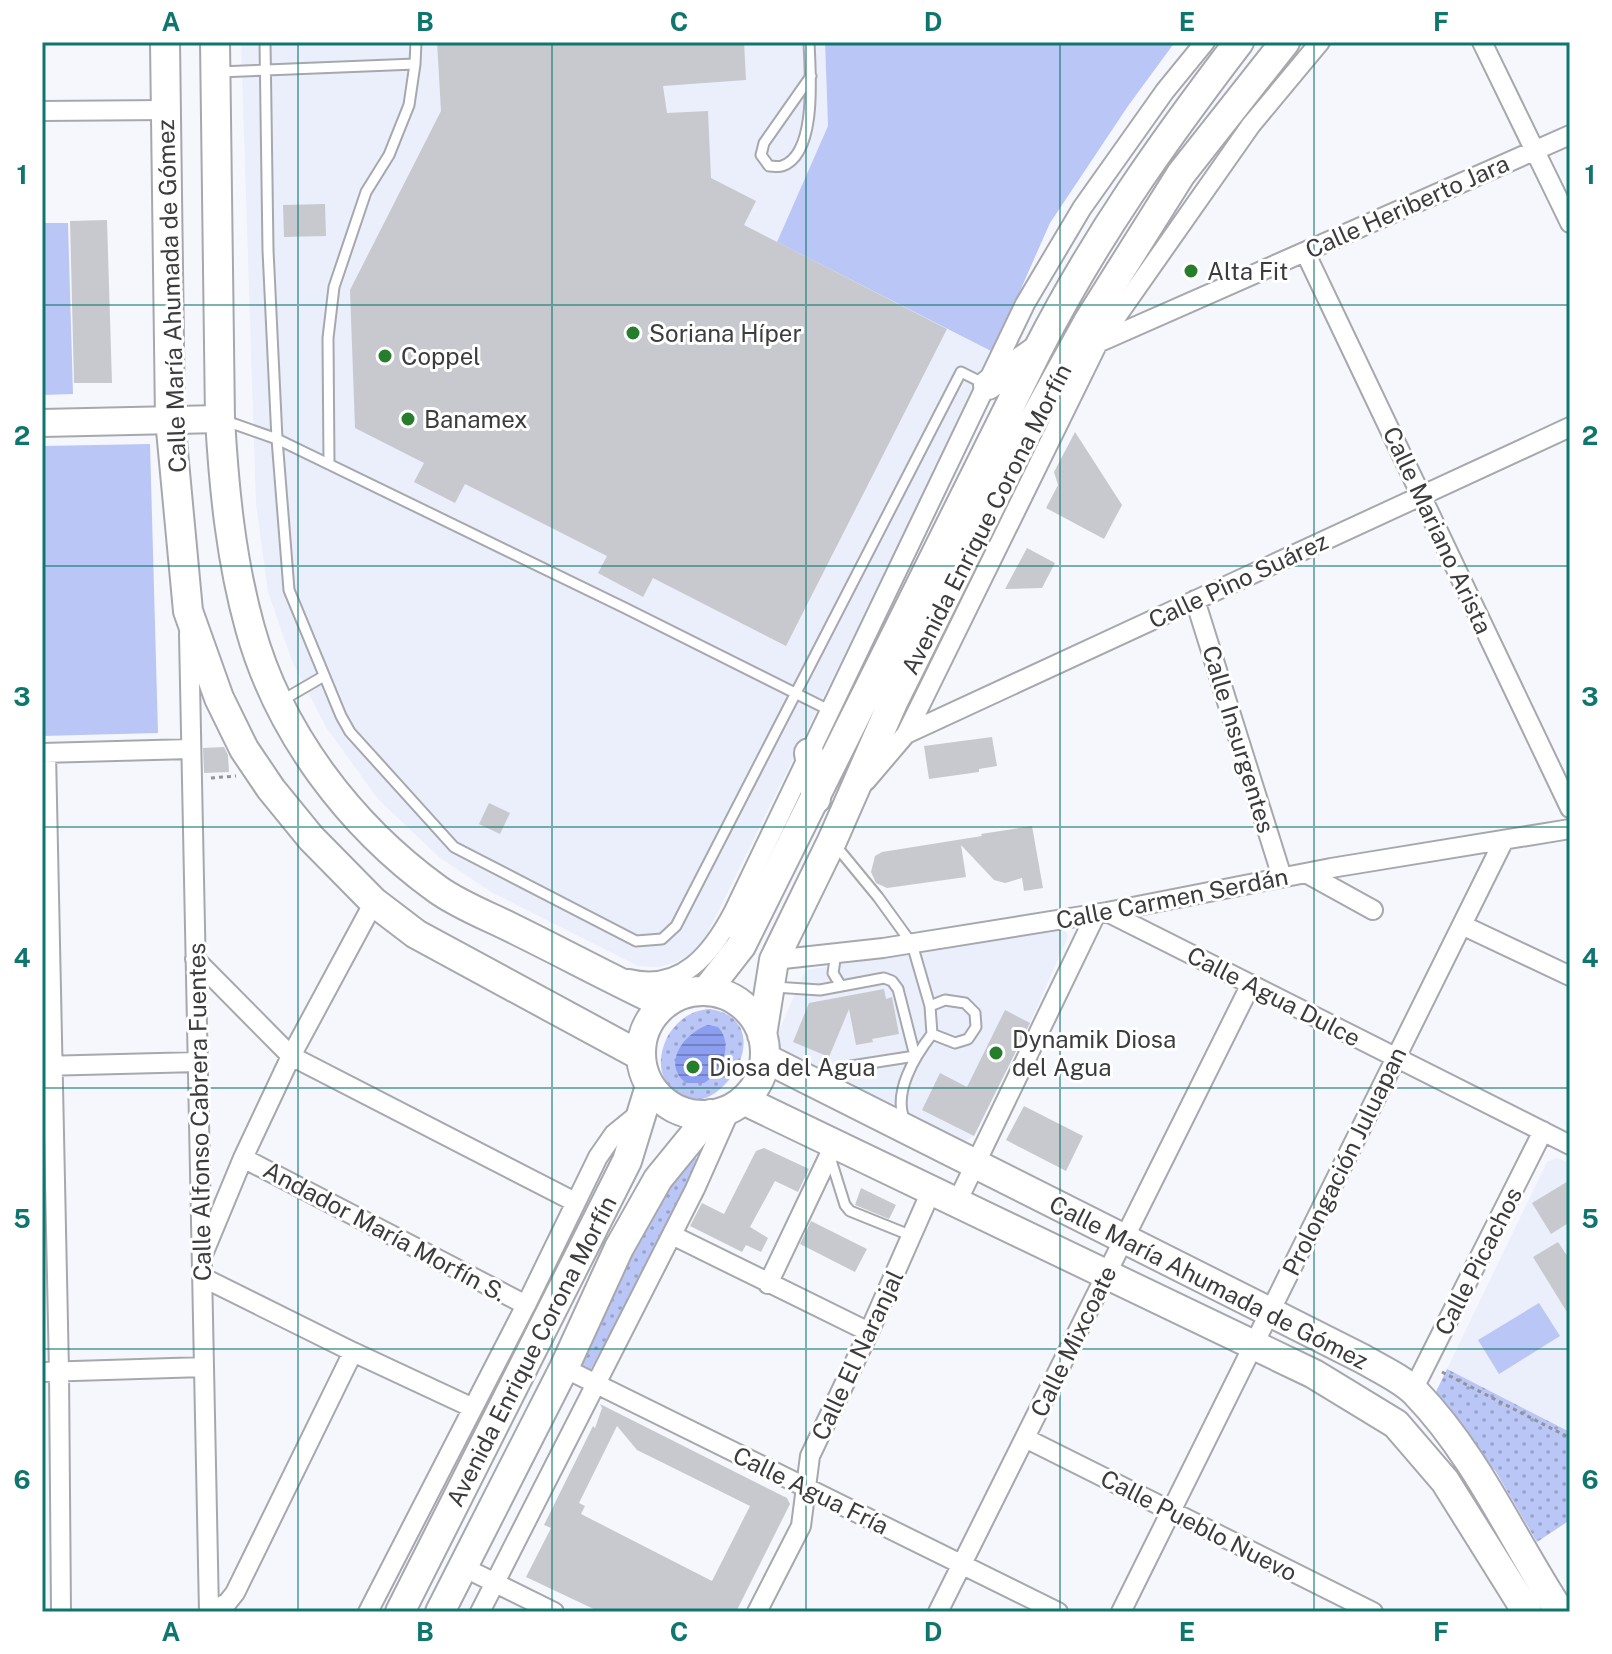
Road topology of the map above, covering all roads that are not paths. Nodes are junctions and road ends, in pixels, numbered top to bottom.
1 (165, 42) edge
2 (215, 42) edge
3 (265, 42) edge
4 (416, 42) edge
5 (809, 42) edge
6 (1205, 42) edge
7 (1239, 42) edge
8 (1285, 42) edge
9 (1320, 42) edge
10 (1482, 42) edge
11 (415, 64) junction
12 (266, 68) junction
13 (216, 72) junction
14 (811, 76) junction
15 (166, 110) junction
16 (42, 111) edge
17 (1570, 135) edge
18 (1535, 150) junction
19 (1570, 223) edge
20 (1305, 252) junction
21 (1098, 343) junction
22 (1037, 351) junction
23 (1069, 356) junction
24 (988, 385) junction
25 (170, 419) junction
26 (220, 419) junction
27 (42, 423) edge
28 (1570, 427) edge
29 (277, 439) junction
30 (329, 464) junction
31 (1421, 496) junction
32 (1195, 600) junction
33 (188, 611) junction
34 (324, 676) junction
35 (796, 692) junction
36 (278, 702) junction
37 (829, 710) junction
38 (906, 734) junction
39 (191, 749) junction
40 (44, 753) edge
41 (809, 753) junction
42 (853, 795) junction
43 (816, 799) junction
44 (1570, 808) edge
45 (1570, 829) edge
46 (1504, 840) junction
47 (832, 841) junction
48 (1306, 873) junction
49 (1282, 877) junction
50 (374, 902) junction
51 (1373, 910) dead end
52 (734, 911) junction
53 (1102, 913) junction
54 (1462, 925) junction
55 (912, 944) junction
56 (741, 946) junction
57 (836, 953) junction
58 (195, 959) junction
59 (588, 966) junction
60 (771, 973) junction
61 (1570, 976) edge
62 (1251, 984) junction
63 (841, 986) junction
64 (706, 991) junction
65 (664, 1004) junction
66 (930, 1006) junction
67 (932, 1034) junction
68 (763, 1047) junction
69 (291, 1056) junction
70 (641, 1056) junction
71 (915, 1056) junction
72 (1396, 1057) junction
73 (198, 1062) junction
74 (48, 1066) edge
75 (819, 1086) junction
76 (646, 1099) junction
77 (728, 1108) junction
78 (910, 1131) junction
79 (1543, 1131) junction
80 (1570, 1145) edge
81 (832, 1149) junction
82 (243, 1158) junction
83 (976, 1163) junction
84 (945, 1196) junction
85 (575, 1202) junction
86 (672, 1235) junction
87 (912, 1236) junction
88 (1124, 1240) junction
89 (202, 1258) junction
90 (1107, 1273) junction
91 (202, 1277) junction
92 (768, 1284) junction
93 (526, 1305) junction
94 (1270, 1312) junction
95 (869, 1332) junction
96 (1253, 1345) junction
97 (353, 1352) junction
98 (204, 1367) junction
99 (564, 1368) junction
100 (51, 1372) edge
101 (597, 1384) junction
102 (1413, 1390) junction
103 (473, 1408) junction
104 (1025, 1438) junction
105 (804, 1487) junction
106 (1171, 1511) junction
107 (962, 1565) junction
108 (463, 1567) junction
109 (495, 1583) junction
110 (1522, 1609) edge
111 (61, 1612) edge
112 (210, 1612) edge
113 (368, 1612) edge
114 (400, 1612) edge
115 (440, 1612) edge
116 (480, 1612) edge
117 (554, 1612) edge
118 (757, 1612) edge
119 (938, 1612) edge
120 (1058, 1612) edge
121 (1121, 1612) edge
122 (1373, 1612) edge
123 (1560, 1612) edge

1 - 15 main road, Calle María Ahumada de Gómez
2 - 13 main road, Calle María Ahumada de Gómez
3 - 12 lane
4 - 11 lane
5 - 14 lane
6 - 24 street
7 - 22 main road, Avenida Enrique Corona Morfín
8 - 23 main road, Avenida Enrique Corona Morfín
9 - 21 street
10 - 18 street
11 - 12 lane
11 - 30 lane
12 - 13 lane
12 - 29 lane
13 - 26 main road, Calle María Ahumada de Gómez
14 - 14 lane
15 - 16 street
15 - 25 main road, Calle María Ahumada de Gómez
17 - 18 street, Calle Heriberto Jara
18 - 19 street
18 - 20 street, Calle Heriberto Jara
20 - 21 street, Calle Heriberto Jara
20 - 31 street, Calle Mariano Arista
21 - 23 street, Calle Heriberto Jara
21 - 38 street
22 - 24 main road
22 - 43 main road, Avenida Enrique Corona Morfín
23 - 42 main road, Avenida Enrique Corona Morfín
24 - 35 lane
24 - 37 street
25 - 26 street
25 - 27 street
25 - 33 main road, Calle María Ahumada de Gómez
26 - 29 lane
26 - 36 main road, Calle María Ahumada de Gómez
28 - 31 street, Calle Pino Suárez
29 - 30 lane
29 - 34 lane
30 - 35 lane
31 - 32 street, Calle Pino Suárez
31 - 44 street, Calle Mariano Arista
32 - 38 street, Calle Pino Suárez
32 - 49 street, Calle Insurgentes
33 - 39 street, Calle Alfonso Cabrera Fuentes
33 - 50 main road, Calle María Ahumada de Gómez
34 - 35 lane
34 - 36 lane
35 - 37 lane
36 - 59 main road, Calle María Ahumada de Gómez
37 - 41 street
38 - 42 street
39 - 40 street
39 - 58 street, Calle Alfonso Cabrera Fuentes
40 - 74 street
41 - 43 main road
41 - 52 street
42 - 47 main road, Avenida Enrique Corona Morfín
43 - 56 main road, Avenida Enrique Corona Morfín
45 - 46 street, Calle Carmen Serdán
46 - 48 street, Calle Carmen Serdán
46 - 54 street, Prolongación Juluapan
47 - 55 lane
47 - 60 main road, Avenida Enrique Corona Morfín
48 - 49 street, Calle Carmen Serdán
48 - 51 street
49 - 53 street, Calle Carmen Serdán
50 - 69 street
50 - 70 main road, Calle María Ahumada de Gómez
52 - 56 street
52 - 59 street
53 - 55 street, Calle Carmen Serdán
53 - 62 street, Calle Agua Dulce
53 - 83 street, Calle El Naranjal
54 - 61 street
54 - 72 street, Prolongación Juluapan
55 - 57 street, Calle Carmen Serdán
55 - 66 lane
56 - 64 main road, Avenida Enrique Corona Morfín
57 - 60 street, Calle Carmen Serdán
57 - 63 lane
58 - 69 street
58 - 73 street, Calle Alfonso Cabrera Fuentes
59 - 65 main road, Calle María Ahumada de Gómez
60 - 63 lane
60 - 68 main road, Avenida Enrique Corona Morfín
62 - 72 street, Calle Agua Dulce
62 - 88 street, Calle Mixcoate
63 - 71 lane
64 - 65 main road
64 - 68 main road
65 - 70 main road
66 - 67 lane
66 - 67 lane
67 - 71 lane
68 - 75 main road, Calle María Ahumada de Gómez
68 - 77 main road, Avenida Enrique Corona Morfín
69 - 82 street
69 - 85 street
70 - 76 main road
71 - 75 lane
71 - 78 lane
72 - 79 street, Calle Agua Dulce
72 - 94 street, Prolongación Juluapan
73 - 74 street
73 - 89 street, Calle Alfonso Cabrera Fuentes
74 - 100 street
75 - 78 main road, Calle María Ahumada de Gómez
76 - 77 main road
76 - 85 street
76 - 114 main road, Avenida Enrique Corona Morfín
77 - 81 main road, Calle María Ahumada de Gómez
77 - 86 street, Avenida Enrique Corona Morfín
77 - 99 main road, Avenida Enrique Corona Morfín
78 - 83 main road, Calle María Ahumada de Gómez
79 - 80 street, Calle Agua Dulce
79 - 102 street, Calle Picachos
81 - 84 main road, Calle María Ahumada de Gómez
81 - 87 lane
81 - 92 street
82 - 89 street
82 - 93 street, Andador María Morfín S.
83 - 84 street, Calle El Naranjal
83 - 88 main road, Calle María Ahumada de Gómez
84 - 87 street, Calle El Naranjal
84 - 90 main road, Calle María Ahumada de Gómez
85 - 93 street
86 - 92 street
86 - 101 street, Avenida Enrique Corona Morfín
87 - 95 street, Calle El Naranjal
88 - 90 street, Calle Mixcoate
88 - 94 main road, Calle María Ahumada de Gómez
89 - 91 street, Calle Alfonso Cabrera Fuentes
90 - 96 main road, Calle María Ahumada de Gómez
90 - 104 street, Calle Mixcoate
91 - 97 street
91 - 98 street, Calle Alfonso Cabrera Fuentes
92 - 95 street
93 - 103 street
94 - 96 street, Prolongación Juluapan
94 - 102 main road, Calle María Ahumada de Gómez
95 - 105 street, Calle El Naranjal
96 - 106 street, Prolongación Juluapan
96 - 110 main road, Calle María Ahumada de Gómez
97 - 103 street
97 - 112 street
98 - 100 street
98 - 112 street, Calle Alfonso Cabrera Fuentes
99 - 101 street, Calle Agua Fría
99 - 108 main road, Avenida Enrique Corona Morfín
100 - 111 street
101 - 105 street, Calle Agua Fría
101 - 109 street, Avenida Enrique Corona Morfín
102 - 123 main road, Calle María Ahumada de Gómez
103 - 113 street
104 - 106 street, Calle Pueblo Nuevo
104 - 107 street, Calle Mixcoate
105 - 107 street, Calle Agua Fría
105 - 118 street, Calle El Naranjal
106 - 121 street, Prolongación Juluapan
106 - 122 street, Calle Pueblo Nuevo
107 - 119 street, Calle Mixcoate
107 - 120 street, Calle Agua Fría
108 - 109 street
108 - 115 main road, Avenida Enrique Corona Morfín
109 - 116 street, Avenida Enrique Corona Morfín
109 - 117 street

